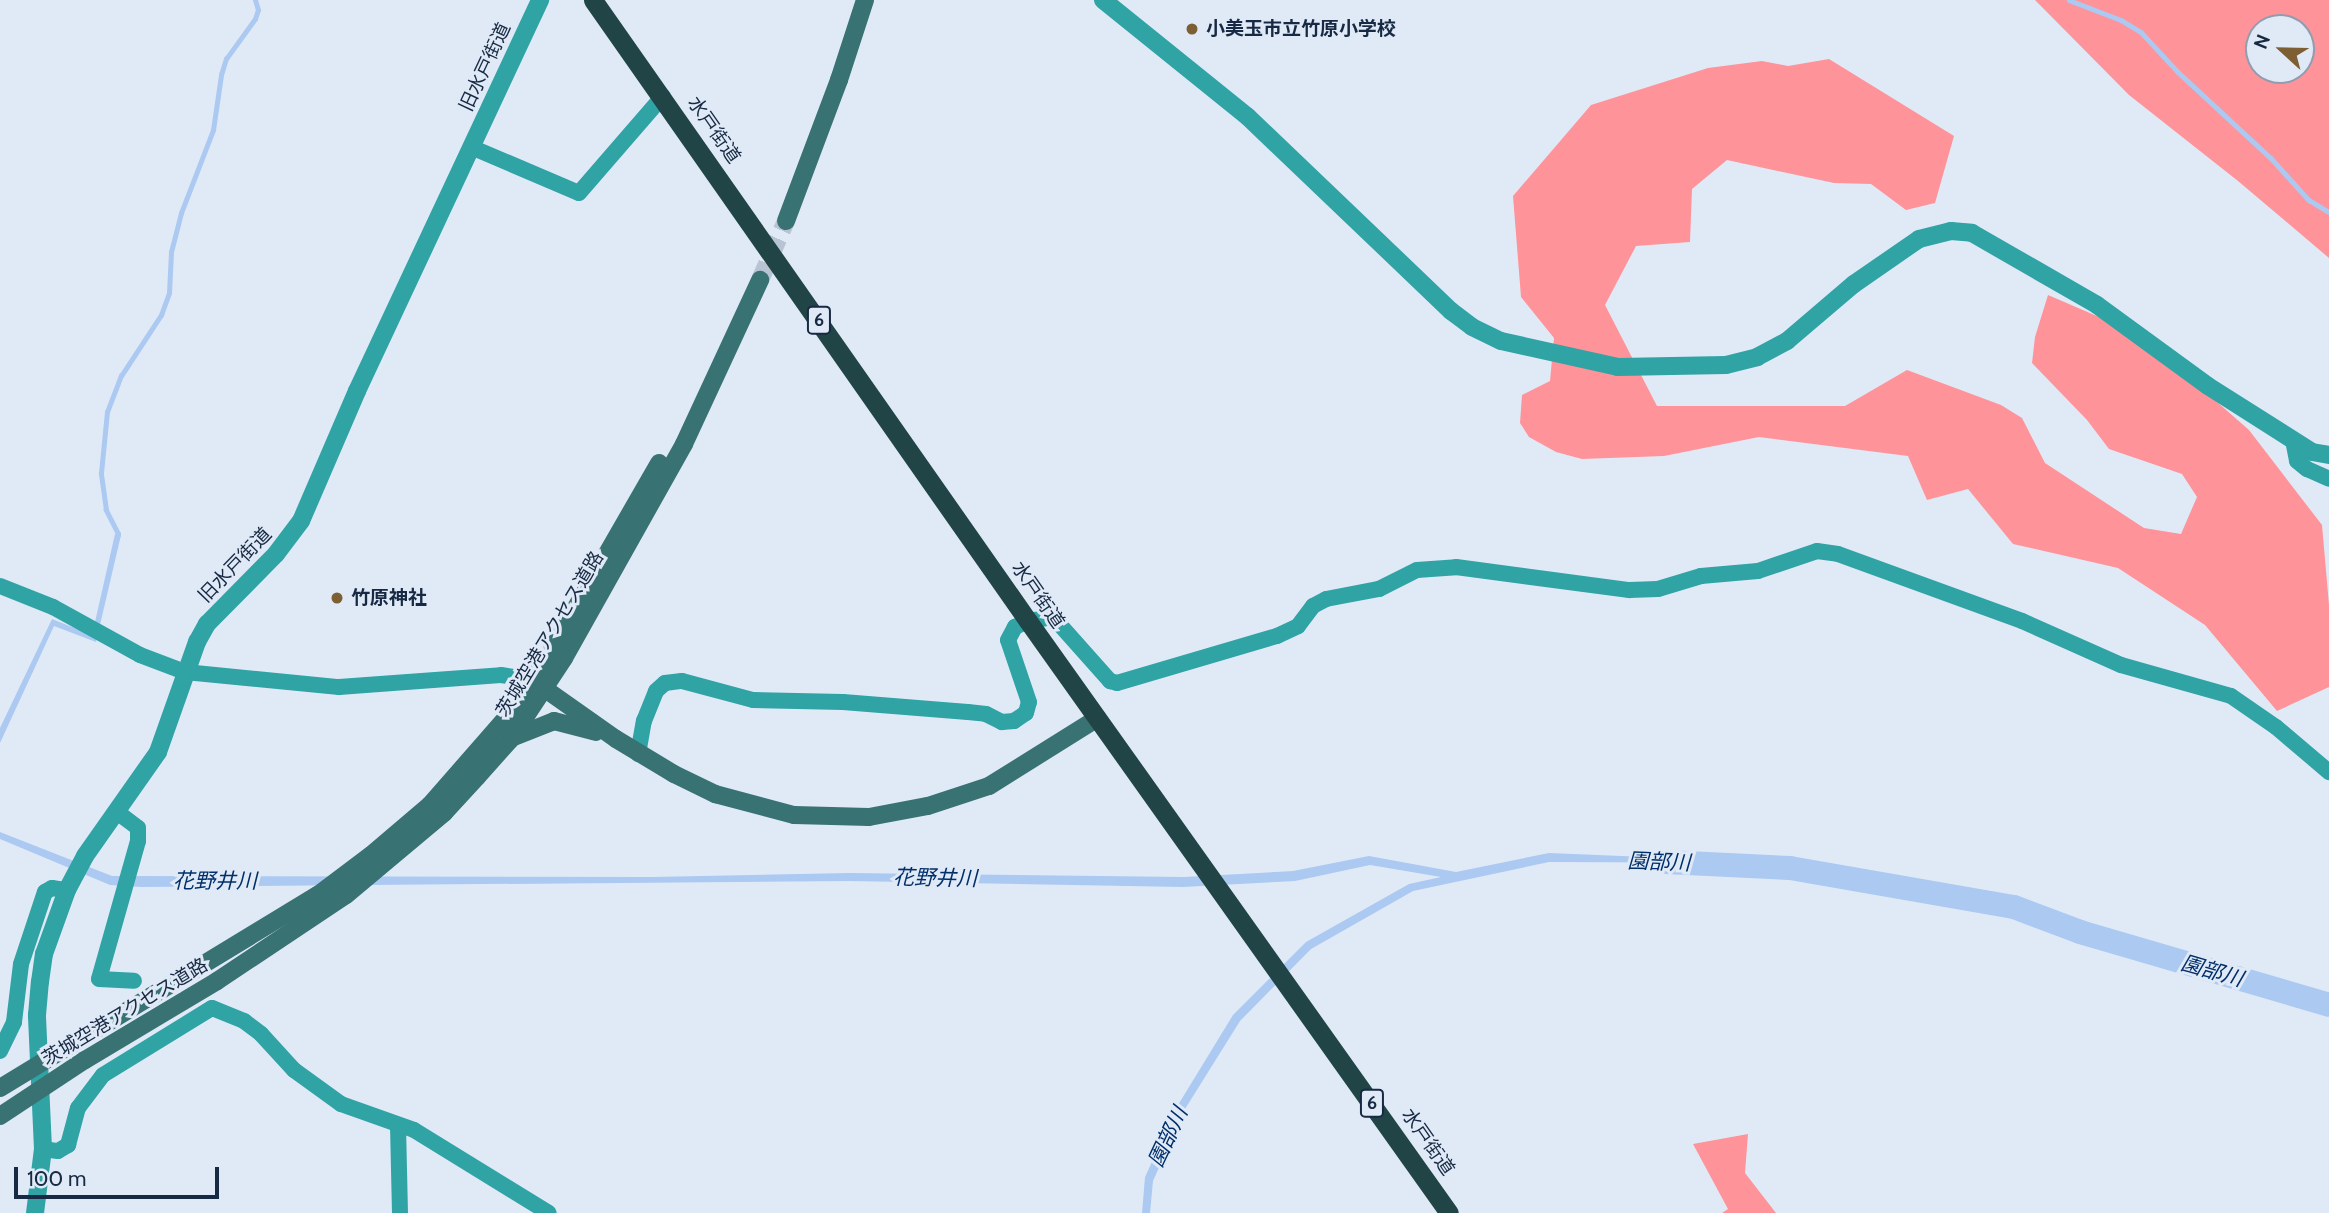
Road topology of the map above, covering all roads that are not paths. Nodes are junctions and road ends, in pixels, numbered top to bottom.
1 (540, 0) edge
2 (593, 0) edge
3 (864, 0) edge
4 (1103, 0) edge
5 (663, 96) junction
6 (471, 147) junction
7 (781, 218) tunnel mouth
8 (757, 276) tunnel mouth
9 (2293, 440) junction
10 (2329, 455) edge
11 (2329, 479) edge
12 (0, 586) edge
13 (1028, 621) junction
14 (185, 672) junction
15 (539, 684) junction
16 (1098, 718) junction
17 (616, 739) junction
18 (510, 740) junction
19 (638, 754) junction
20 (2329, 772) edge
21 (117, 812) junction
22 (71, 883) junction
23 (134, 981) dead end
24 (0, 1051) edge
25 (39, 1063) junction
26 (42, 1087) junction
27 (0, 1088) edge
28 (0, 1116) edge
29 (398, 1125) junction
30 (43, 1149) junction
31 (35, 1213) edge
32 (400, 1213) edge
33 (549, 1213) edge
34 (1450, 1213) edge

1 - 6 street, 旧水戸街道
2 - 5 highway, 水戸街道 / 6
3 - 7 main road
4 - 9 street
5 - 6 street
5 - 13 highway, 水戸街道 / 6
6 - 14 street, 旧水戸街道
8 - 15 main road, 茨城空港アクセス道路
9 - 10 street
9 - 11 street
12 - 14 street
13 - 16 highway, 水戸街道 / 6
13 - 19 street
13 - 20 street
14 - 15 street
14 - 21 street, 旧水戸街道
15 - 17 main road
15 - 18 main road, 茨城空港アクセス道路
15 - 25 main road, 茨城空港アクセス道路
16 - 19 main road
16 - 34 highway, 水戸街道 / 6
17 - 18 main road
17 - 19 main road
18 - 26 main road, 茨城空港アクセス道路
21 - 22 street, 旧水戸街道
21 - 23 street
22 - 24 street
22 - 25 street, 旧水戸街道
25 - 26 street, 旧水戸街道
25 - 27 main road, 茨城空港アクセス道路
26 - 28 main road, 茨城空港アクセス道路
26 - 30 street, 旧水戸街道
29 - 30 street
29 - 32 street
29 - 33 street
30 - 31 street, 旧水戸街道

